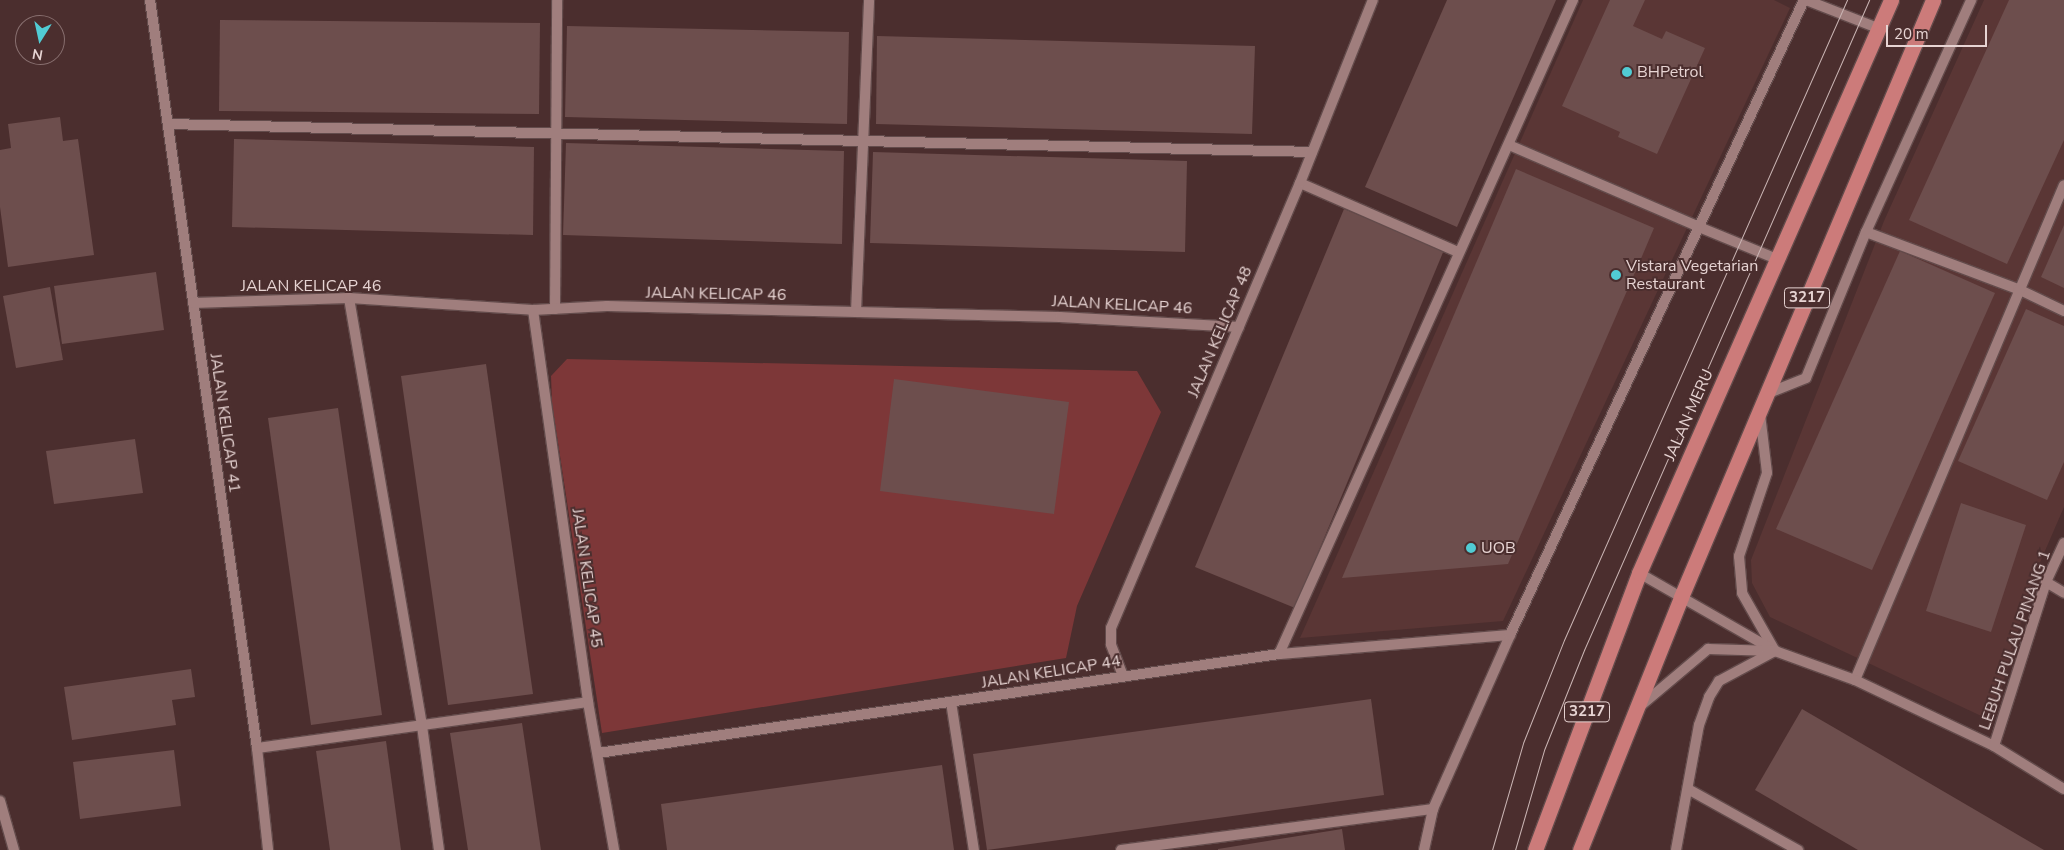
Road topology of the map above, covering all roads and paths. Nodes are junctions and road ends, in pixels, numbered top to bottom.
1 (150, 0) edge
2 (557, 0) edge
3 (868, 0) edge
4 (1373, 0) edge
5 (1574, 0) edge
6 (1805, 0) edge
7 (1891, 0) edge
8 (1933, 0) edge
9 (1971, 0) edge
10 (1878, 28) junction
11 (168, 124) junction
12 (556, 132) junction
13 (861, 141) junction
14 (1509, 145) junction
15 (1312, 152) junction
16 (1300, 183) junction
17 (2064, 185) edge
18 (1699, 227) junction
19 (1866, 232) junction
20 (1458, 252) junction
21 (1777, 259) junction
22 (2018, 289) junction
23 (349, 298) junction
24 (193, 303) junction
25 (554, 309) junction
26 (533, 310) junction
27 (2064, 311) edge
28 (856, 312) junction
29 (1239, 327) junction
30 (1766, 394) junction
31 (1760, 410) junction
32 (2064, 543) edge
33 (1639, 573) junction
34 (2046, 582) junction
35 (2064, 593) edge
36 (1681, 597) junction
37 (1510, 635) junction
38 (1775, 651) junction
39 (1279, 654) junction
40 (1123, 676) junction
41 (1855, 680) junction
42 (588, 702) junction
43 (951, 702) junction
44 (1638, 708) junction
45 (422, 726) junction
46 (1994, 746) junction
47 (257, 748) junction
48 (598, 753) junction
49 (1688, 789) junction
50 (2064, 789) edge
51 (0, 802) edge
52 (1433, 809) junction
53 (14, 850) edge
54 (268, 850) edge
55 (439, 850) edge
56 (614, 850) edge
57 (974, 850) edge
58 (1121, 850) edge
59 (1424, 850) edge
60 (1535, 850) edge
61 (1580, 850) edge
62 (1676, 850) edge
63 (1798, 850) edge

1 - 11 street, JALAN KELICAP 41
2 - 12 street
3 - 13 street
4 - 15 street, JALAN KELICAP 48
5 - 14 street
6 - 10 street
6 - 18 street
7 - 10 highway, JALAN MERU / 3217
8 - 30 highway, 3217
9 - 19 street
10 - 21 highway, JALAN MERU / 3217
11 - 12 street
11 - 24 street, JALAN KELICAP 41
12 - 13 street
12 - 25 street
13 - 15 street
13 - 28 street
14 - 18 street
14 - 20 street
15 - 16 street, JALAN KELICAP 48
16 - 20 street
16 - 29 street, JALAN KELICAP 48
17 - 22 street
18 - 21 street
18 - 37 street
19 - 22 street
19 - 30 street
20 - 39 street
21 - 33 highway, JALAN MERU / 3217
22 - 27 street
22 - 41 street
23 - 24 street, JALAN KELICAP 46
23 - 26 street, JALAN KELICAP 46
23 - 45 street
24 - 47 street, JALAN KELICAP 41
25 - 26 street, JALAN KELICAP 46
25 - 28 street, JALAN KELICAP 46
26 - 42 street, JALAN KELICAP 45
28 - 29 street, JALAN KELICAP 46
29 - 40 street, JALAN KELICAP 48
30 - 31 highway, 3217
31 - 36 highway, 3217
31 - 38 street
32 - 34 street, LEBUH PULAU PINANG 1
33 - 36 street
33 - 60 highway, JALAN MERU / 3217
34 - 35 street
34 - 46 street, LEBUH PULAU PINANG 1
36 - 38 street
36 - 44 highway, 3217
37 - 39 street, JALAN KELICAP 44
37 - 52 street
38 - 41 street
38 - 44 street
38 - 49 street
39 - 40 street, JALAN KELICAP 44
40 - 43 street, JALAN KELICAP 44
41 - 46 street
42 - 45 street
42 - 48 street, JALAN KELICAP 45
43 - 48 street, JALAN KELICAP 44
43 - 57 street
44 - 61 highway, 3217
45 - 47 street
45 - 55 street
46 - 50 street
47 - 54 street, JALAN KELICAP 41
48 - 56 street, JALAN KELICAP 45
49 - 62 street
49 - 63 street
51 - 53 street
52 - 58 street
52 - 59 street

